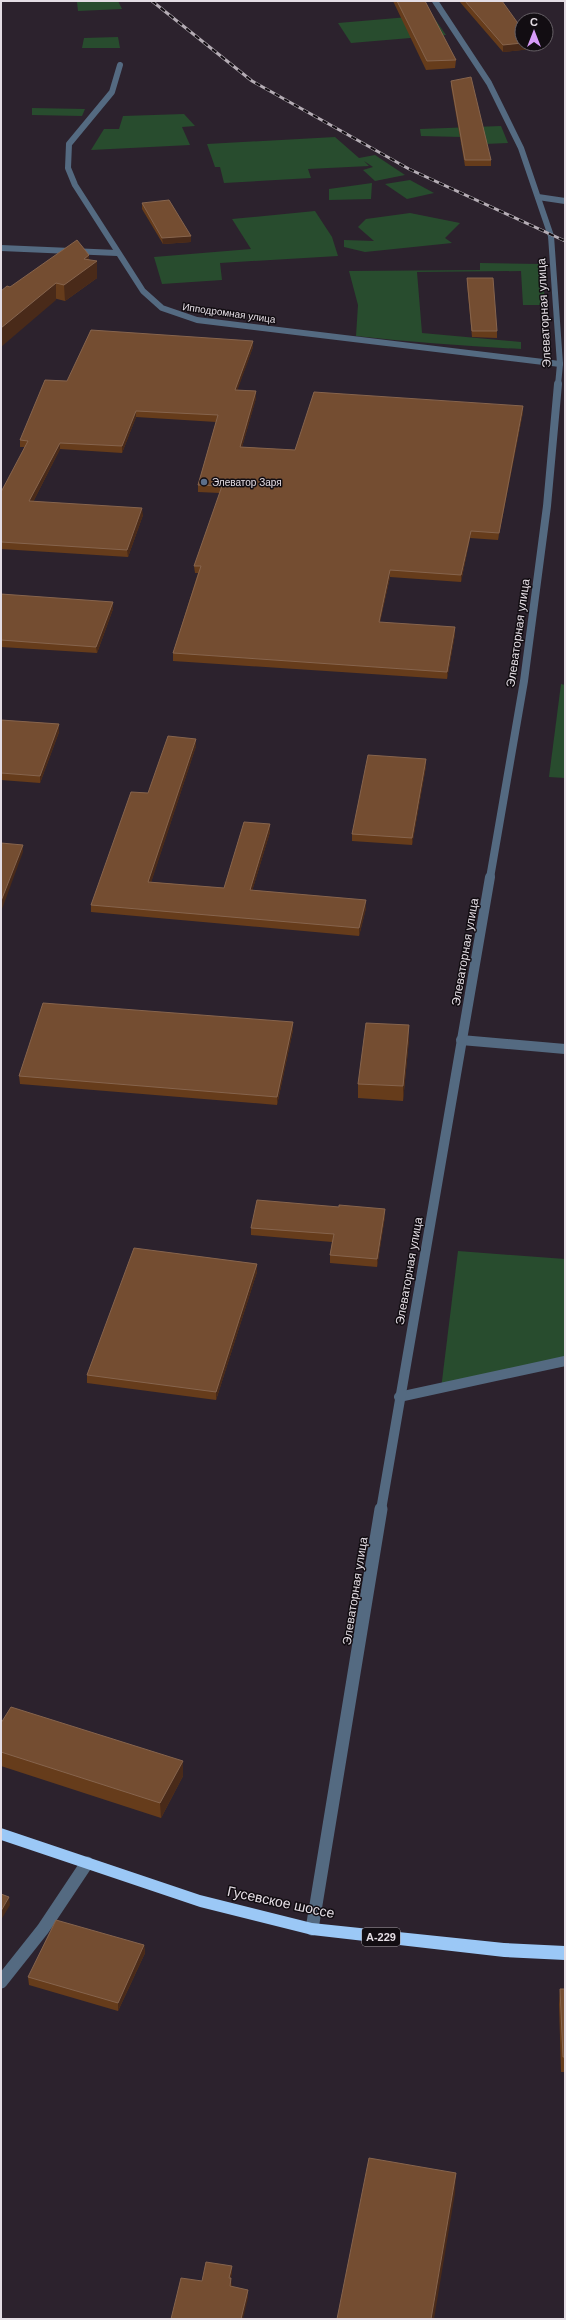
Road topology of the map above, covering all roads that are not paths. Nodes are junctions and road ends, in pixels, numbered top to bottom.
1 (435, 1) edge
2 (120, 65) dead end
3 (538, 198) junction
4 (565, 201) edge
5 (1, 248) edge
6 (117, 253) junction
7 (560, 364) junction
8 (461, 1040) junction
9 (565, 1049) edge
10 (565, 1361) edge
11 (399, 1397) junction
12 (1, 1834) edge
13 (87, 1863) junction
14 (312, 1929) junction
15 (565, 1953) edge
16 (1, 1982) edge

1 - 3 street, Элеваторная улица
2 - 6 street, Ипподромная улица
3 - 4 street
3 - 7 street, Элеваторная улица
5 - 6 street
6 - 7 street, Ипподромная улица
7 - 8 street, Элеваторная улица
8 - 9 street
8 - 11 street, Элеваторная улица
10 - 11 street
11 - 14 street, Элеваторная улица
12 - 13 highway, Гусевское шоссе / А-229
13 - 14 highway, Гусевское шоссе / А-229
13 - 16 street
14 - 15 highway, Гусевское шоссе / А-229

